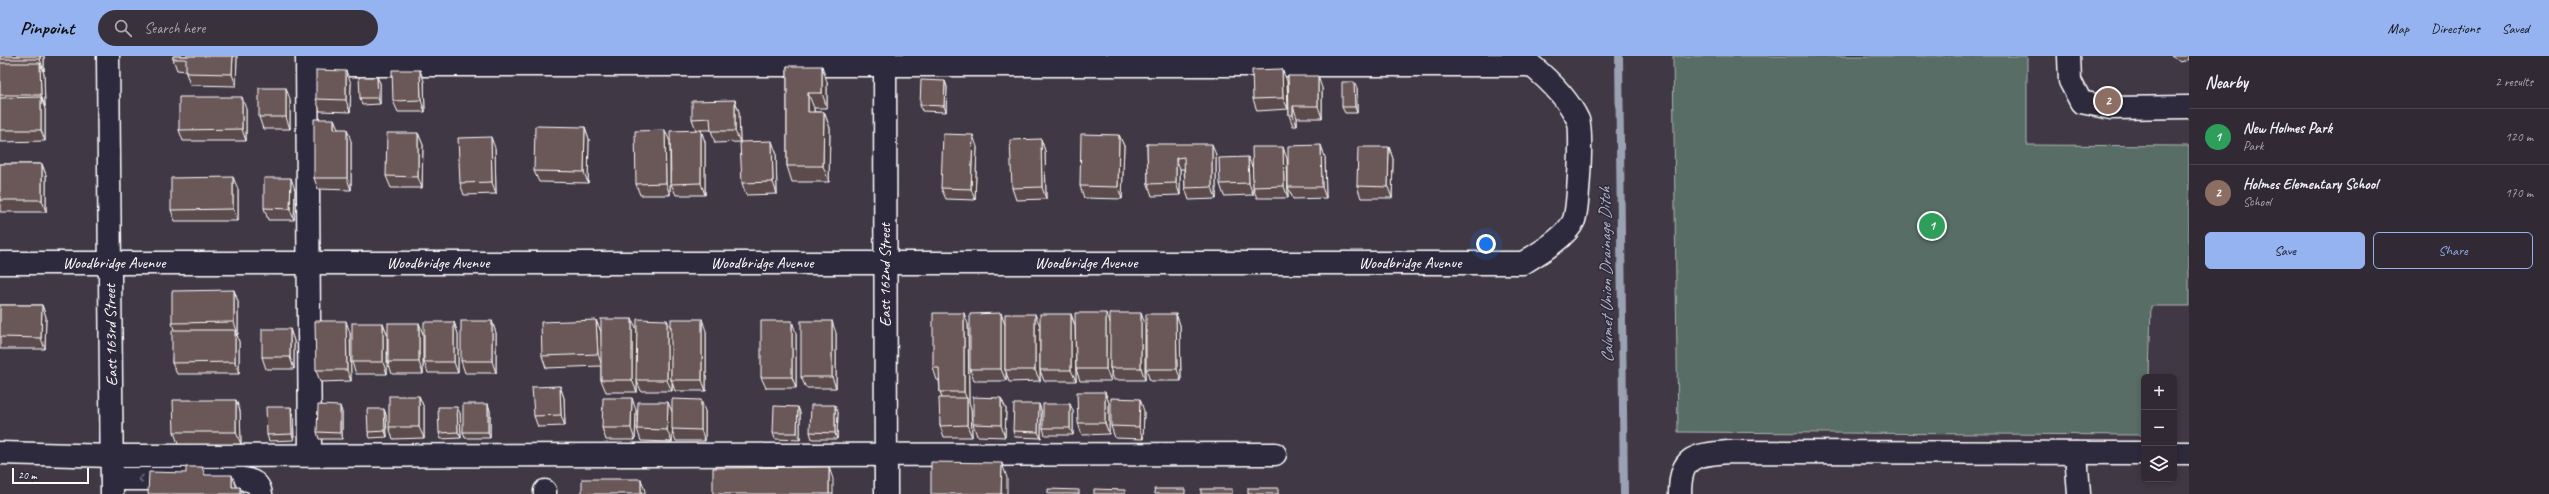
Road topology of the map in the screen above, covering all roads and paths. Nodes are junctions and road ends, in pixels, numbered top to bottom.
1 (108, 56) edge
2 (2069, 56) edge
3 (308, 60) edge
4 (885, 60) edge
5 (2189, 107) edge
6 (0, 263) edge
7 (110, 263) junction
8 (309, 263) junction
9 (885, 263) junction
10 (0, 453) edge
11 (2076, 453) junction
12 (2141, 453) edge
13 (2177, 453) edge
14 (2189, 453) edge
15 (1275, 454) dead end
16 (310, 455) junction
17 (112, 456) junction
18 (886, 456) junction
19 (112, 486) edge
20 (256, 487) edge
21 (886, 494) edge
22 (1680, 494) edge
23 (2079, 494) edge

1 - 7 street, East 163rd Street
2 - 5 street
3 - 4 street
3 - 8 street
4 - 9 street, East 162nd Street
4 - 9 street, Woodbridge Avenue
6 - 7 street, Woodbridge Avenue
7 - 8 street, Woodbridge Avenue
7 - 17 street, East 163rd Street
8 - 9 street, Woodbridge Avenue
8 - 16 street
9 - 18 street, East 162nd Street
10 - 17 street
11 - 12 street
11 - 22 street
11 - 23 street
13 - 14 street
15 - 18 street
16 - 17 street
16 - 18 street
17 - 19 street, East 163rd Street
18 - 21 street, East 162nd Street
20 -> 19 street

